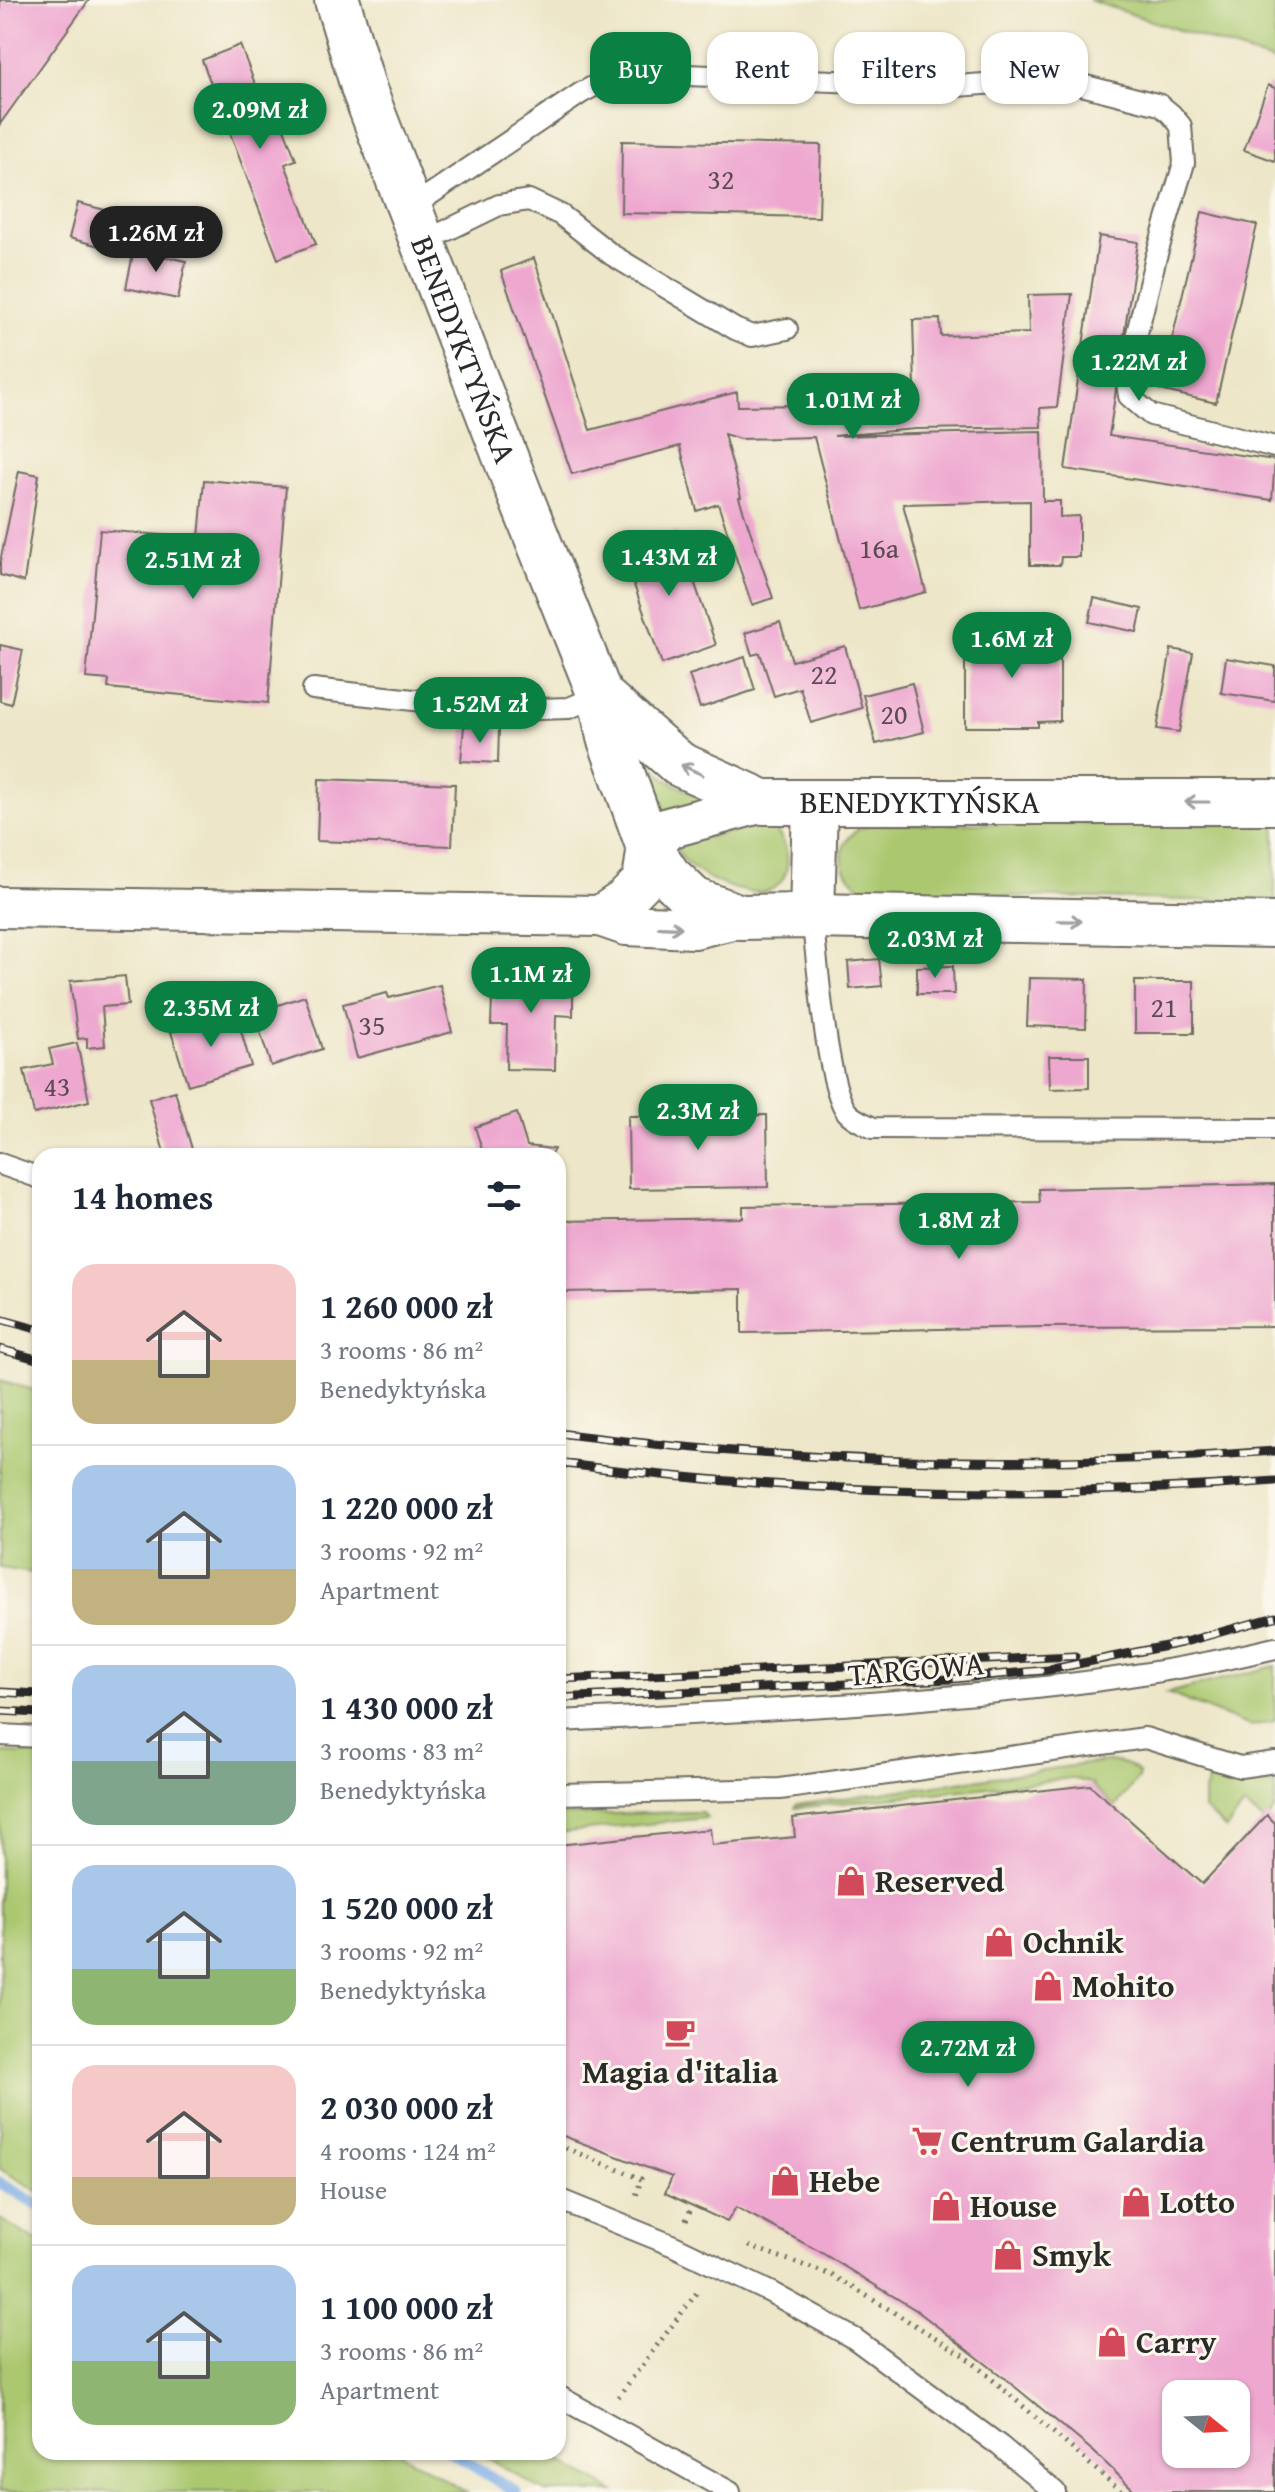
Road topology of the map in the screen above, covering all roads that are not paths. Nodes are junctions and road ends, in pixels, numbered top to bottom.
1 (337, 0) edge
2 (417, 225) junction
3 (787, 329) dead end
4 (1275, 447) edge
5 (313, 689) dead end
6 (600, 695) junction
7 (763, 802) junction
8 (815, 802) junction
9 (1275, 802) edge
10 (648, 845) junction
11 (0, 907) edge
12 (600, 916) junction
13 (812, 916) junction
14 (740, 917) junction
15 (1275, 925) edge
16 (1275, 1129) edge
17 (0, 1164) edge
18 (32, 1175) edge
19 (1275, 1648) edge
20 (566, 1721) edge
21 (0, 1735) edge
22 (32, 1737) edge
23 (1275, 1762) edge
24 (566, 1794) edge
25 (566, 2202) edge
26 (566, 2400) edge
27 (730, 2492) edge
28 (1055, 2492) edge

1 - 2 street, BENEDYKTYŃSKA
2 - 3 lane
2 - 4 lane
2 - 6 street, BENEDYKTYŃSKA
5 - 6 lane
7 -> 6 street, BENEDYKTYŃSKA
6 - 10 street, BENEDYKTYŃSKA
7 - 8 street, BENEDYKTYŃSKA
7 - 10 street
9 -> 8 street, BENEDYKTYŃSKA
8 - 13 street
10 - 12 street
10 - 14 street, BENEDYKTYŃSKA
11 - 12 street
12 -> 14 street
13 - 14 street
13 -> 15 street
13 - 16 lane
17 - 18 lane
19 - 20 lane, TARGOWA
21 - 22 lane
23 - 24 lane
25 - 28 lane
26 - 27 lane

